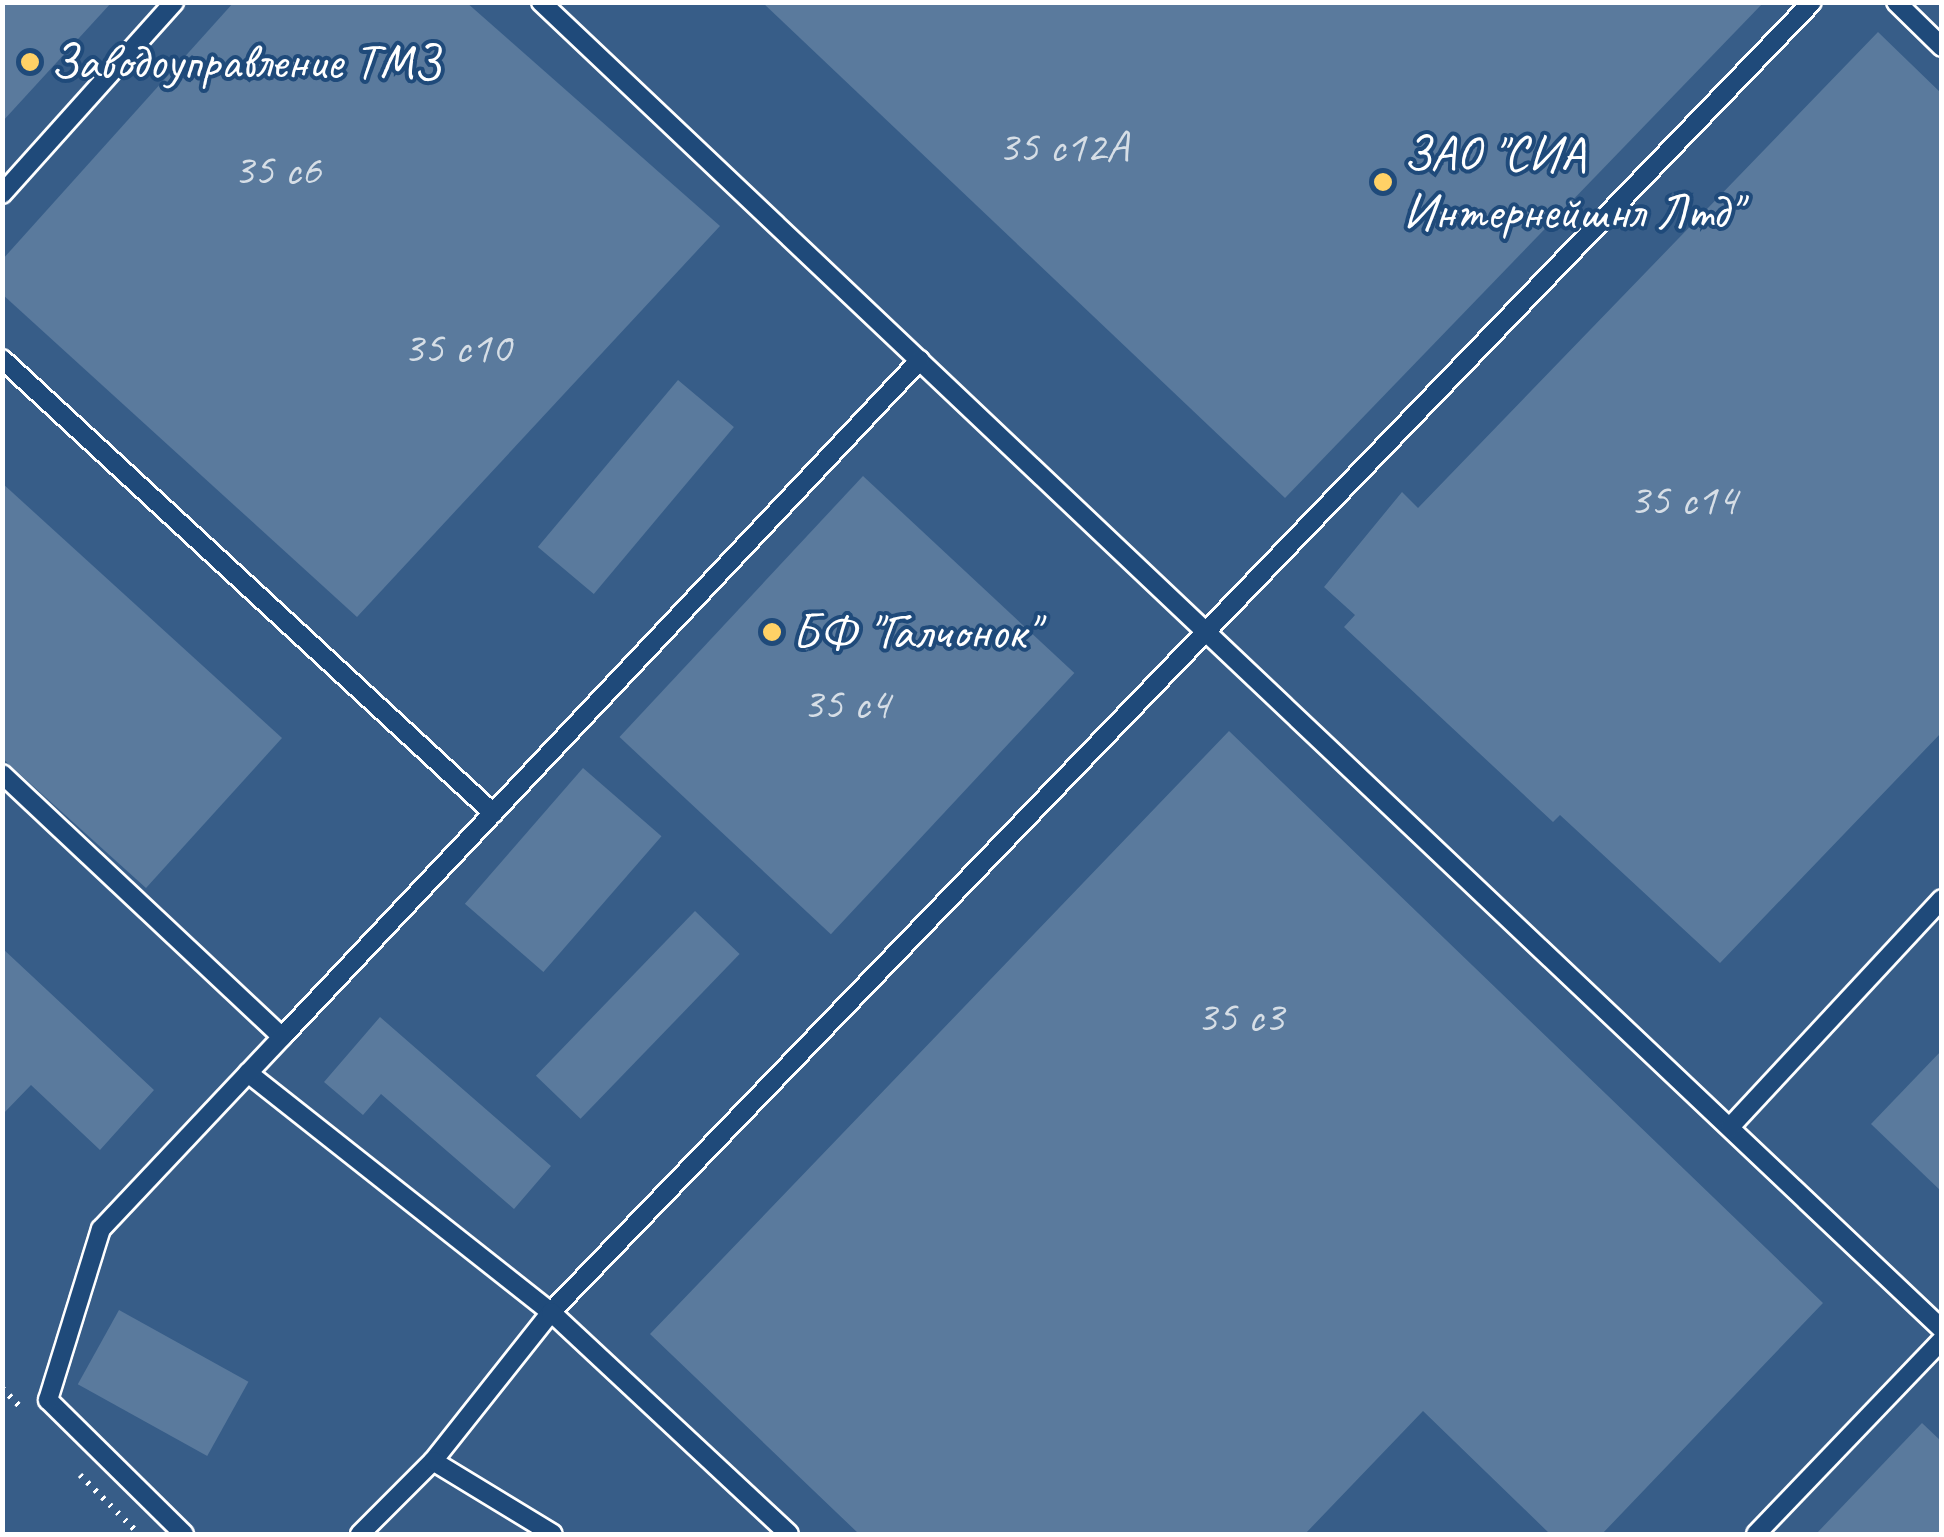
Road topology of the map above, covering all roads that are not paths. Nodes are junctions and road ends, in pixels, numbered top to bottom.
1 (174, 2) edge
2 (541, 2) edge
3 (1812, 2) edge
4 (1896, 2) edge
5 (1942, 47) edge
6 (2, 194) edge
7 (2, 359) edge
8 (920, 360) junction
9 (1202, 633) junction
10 (2, 774) edge
11 (493, 813) junction
12 (1942, 898) edge
13 (282, 1037) junction
14 (248, 1074) junction
15 (1730, 1127) junction
16 (551, 1312) junction
17 (1942, 1330) edge
18 (1942, 1340) edge
19 (433, 1461) junction
20 (184, 1534) edge
21 (360, 1534) edge
22 (553, 1534) edge
23 (789, 1534) edge
24 (1756, 1534) edge

1 - 6 lane
2 - 8 lane
3 - 9 lane
4 - 5 lane
7 - 11 lane
8 - 9 lane
8 - 11 lane
9 - 15 lane
9 - 16 lane
10 - 13 lane
11 - 13 lane
12 - 15 lane
13 - 14 lane
14 - 16 lane
14 - 20 lane
15 - 17 lane
16 - 19 lane
16 - 23 lane
18 - 24 lane
19 - 21 lane
19 - 22 lane

